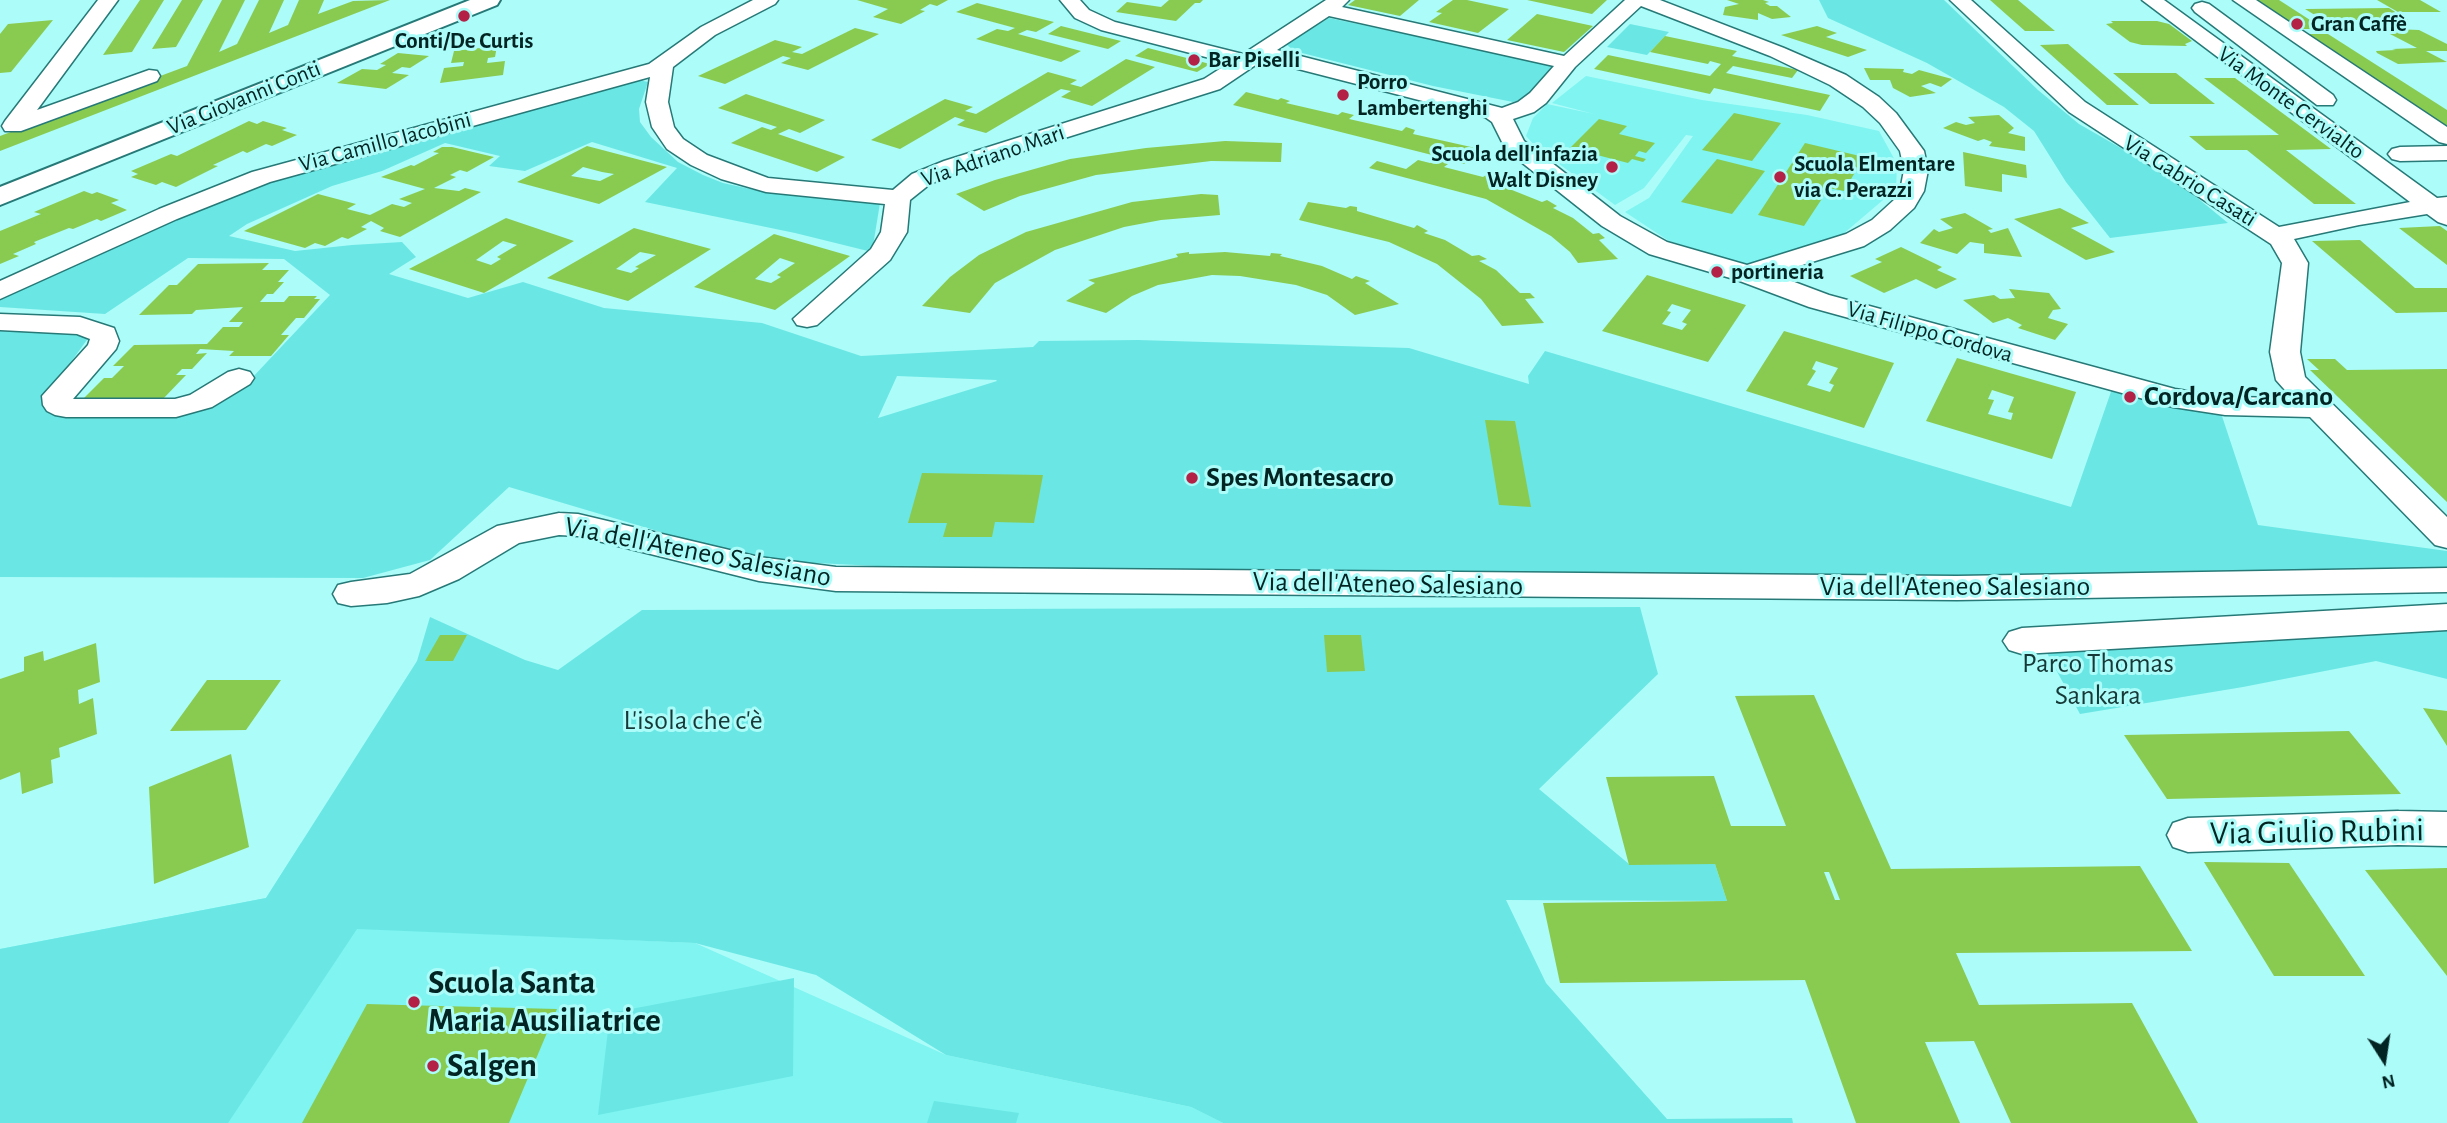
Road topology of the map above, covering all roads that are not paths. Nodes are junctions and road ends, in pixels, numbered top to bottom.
1 (108, 0) edge
2 (453, 0) edge
3 (489, 0) edge
4 (768, 0) edge
5 (1070, 0) edge
6 (1636, 0) edge
7 (1642, 0) edge
8 (1960, 0) edge
9 (2152, 0) edge
10 (2190, 0) edge
11 (2243, 0) edge
12 (1332, 5) edge
13 (2294, 34) junction
14 (2239, 35) junction
15 (1250, 61) junction
16 (1294, 61) junction
17 (1568, 63) junction
18 (663, 66) junction
19 (1274, 74) junction
20 (149, 76) dead end
21 (1474, 105) junction
22 (2346, 115) dead end
23 (1499, 116) junction
24 (1455, 119) junction
25 (2447, 137) edge
26 (2378, 138) dead end
27 (1514, 145) junction
28 (2447, 153) edge
29 (2400, 154) junction
30 (0, 184) edge
31 (2440, 195) edge
32 (0, 197) edge
33 (898, 198) junction
34 (2276, 235) junction
35 (1747, 274) junction
36 (0, 291) edge
37 (807, 319) dead end
38 (0, 322) edge
39 (239, 378) dead end
40 (2317, 408) junction
41 (2447, 537) edge
42 (2447, 580) edge
43 (351, 594) dead end
44 (2447, 617) edge
45 (2022, 640) dead end
46 (2447, 829) edge
47 (2188, 835) dead end

1 - 20 street
2 - 30 main road, Via Giovanni Conti
3 - 32 main road, Via Giovanni Conti
4 - 18 street, Via Camillo Iacobini
5 - 15 street
6 - 17 street
7 - 35 street
8 - 34 street, Via Gabrio Casati
9 - 31 street, Via Monte Cervialto
10 - 14 street, Via Monte Cervialto
11 - 13 street, Via Monte Cervialto
12 - 15 street, Via Adriano Mari
12 - 17 street
13 - 14 street, Via Monte Cervialto
13 - 25 street, Via Monte Cervialto
14 - 22 street, Via Monte Cervialto
15 - 16 street
15 - 19 street
15 - 33 street, Via Adriano Mari
16 - 19 street
16 - 21 street
17 - 23 street
18 - 33 street
18 - 36 street, Via Camillo Iacobini
19 - 24 street
21 - 23 street
21 - 24 street
23 - 27 street, Via Filippo Cordova
24 - 27 street
26 - 29 street, Via Monte Cervialto
27 - 35 street, Via Filippo Cordova
28 - 29 street, Via Monte Cervialto
29 - 31 street, Via Monte Cervialto
31 - 34 street
33 - 37 street, Via Adriano Mari
34 - 40 street, Via Gabrio Casati
35 - 40 street, Via Filippo Cordova
38 - 39 street
40 - 41 street, Via Gabrio Casati
42 - 43 street, Via dell'Ateneo Salesiano
44 - 45 street
46 - 47 street, Via Giulio Rubini

